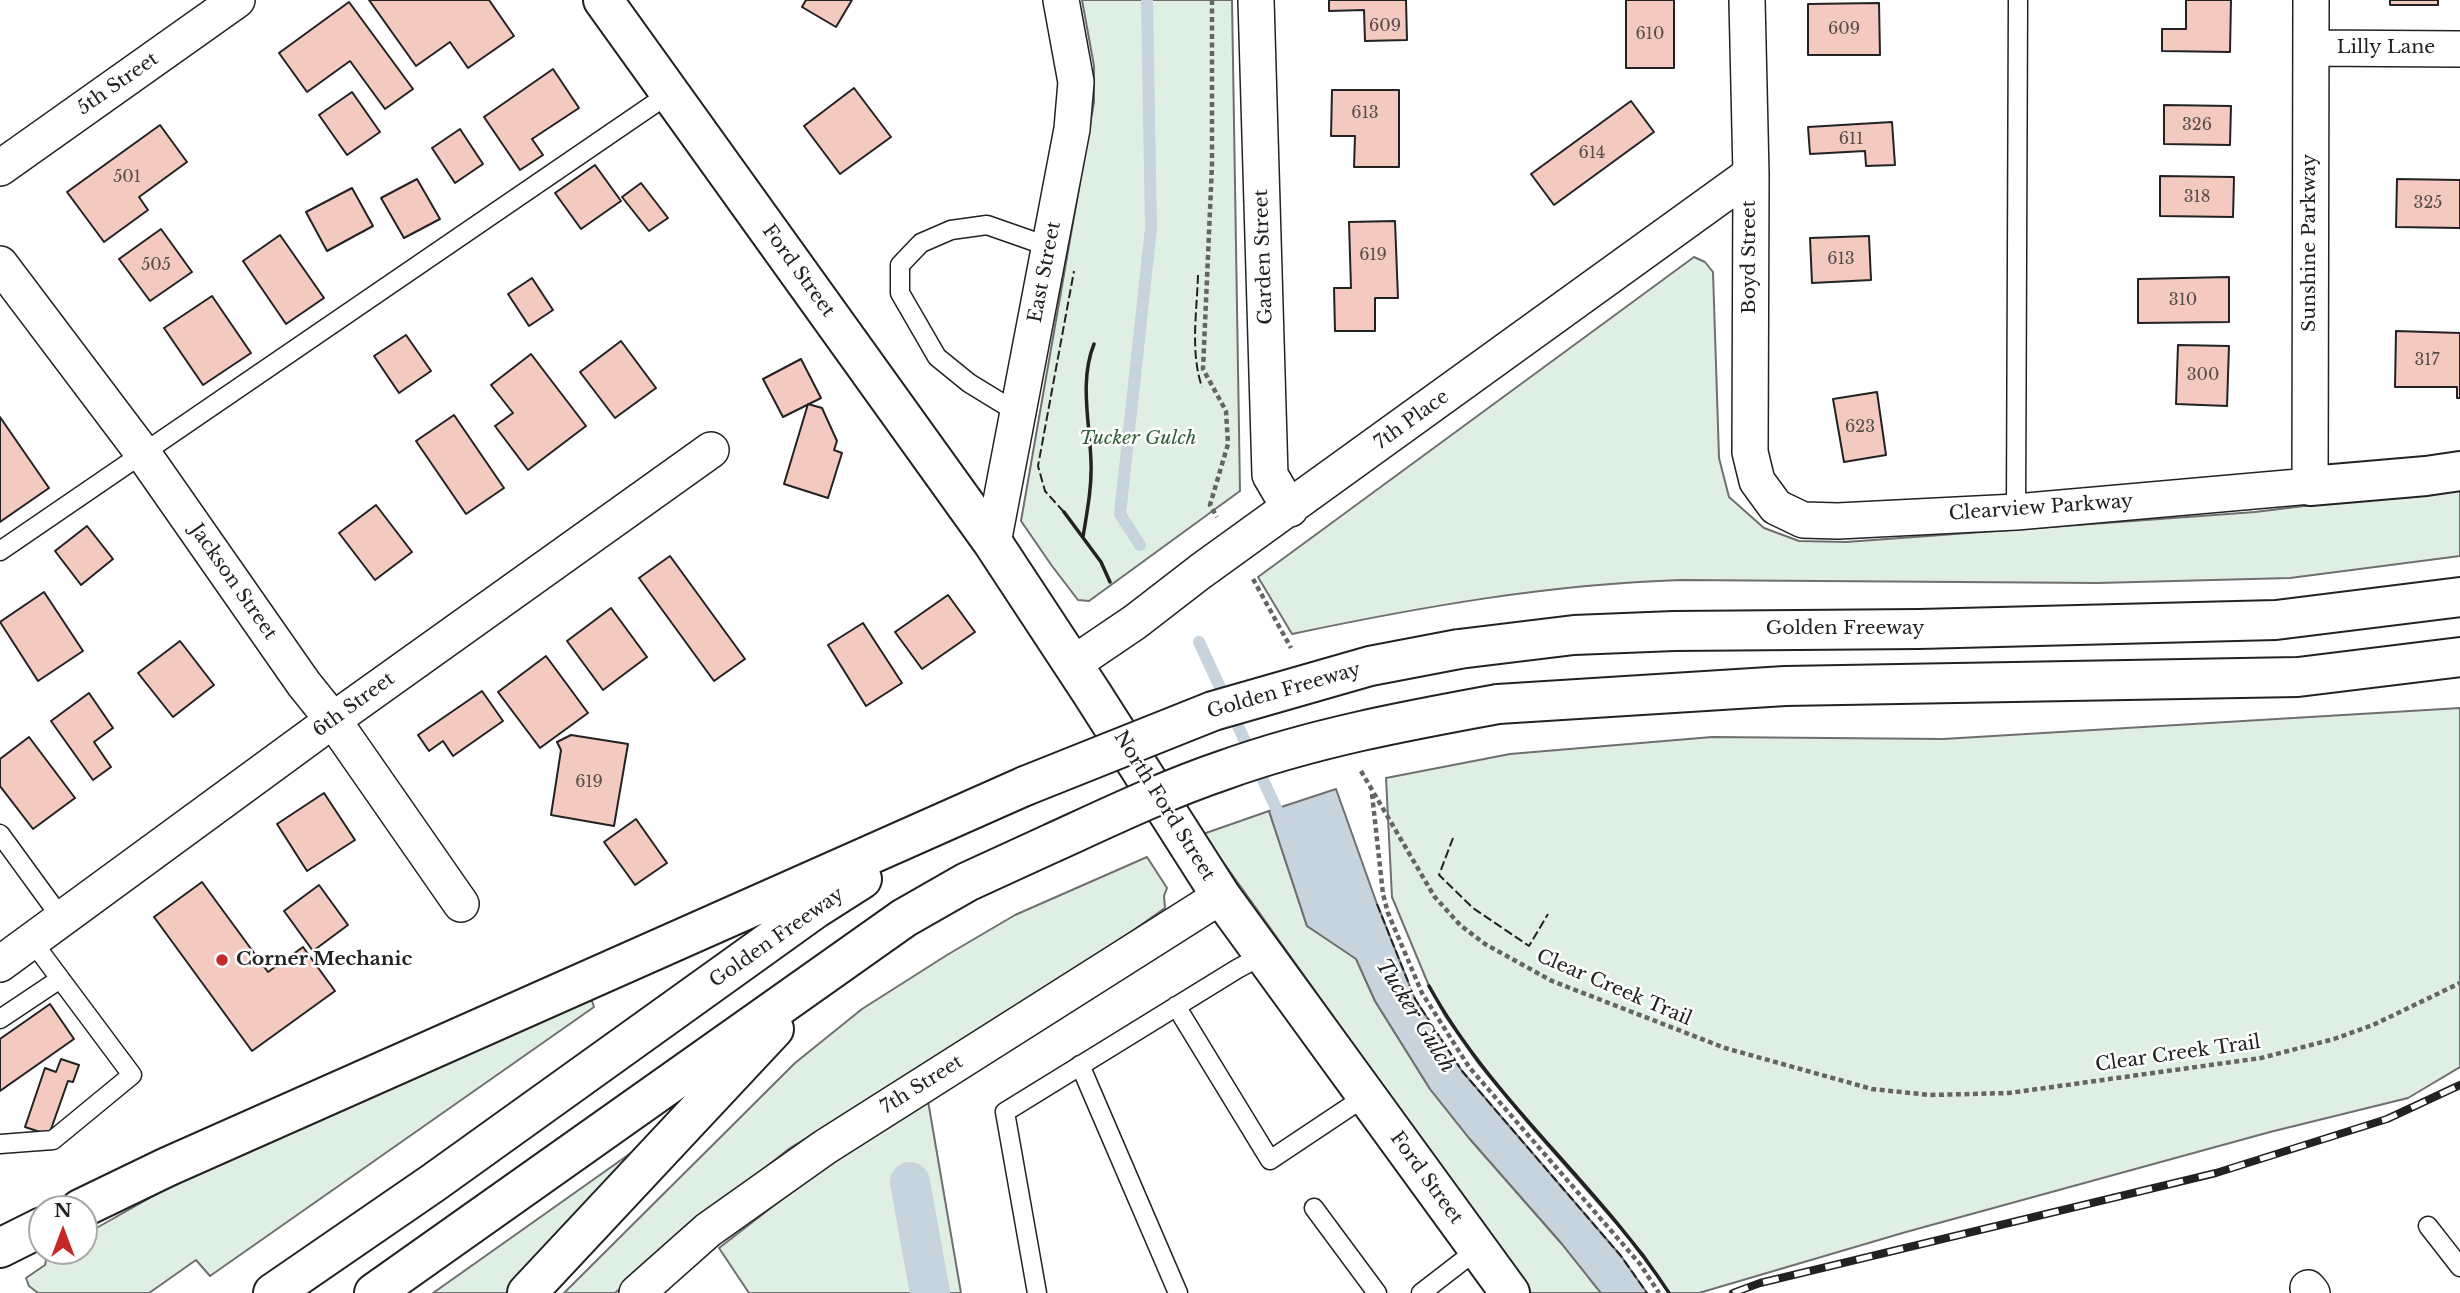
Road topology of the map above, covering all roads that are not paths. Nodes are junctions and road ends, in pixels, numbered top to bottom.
1 (603, 0) edge
2 (1061, 0) edge
3 (1256, 0) edge
4 (1747, 0) edge
5 (2018, 0) edge
6 (2311, 0) edge
7 (222, 4) edge
8 (2311, 48) junction
9 (2460, 48) edge
10 (670, 93) junction
11 (0, 168) edge
12 (1751, 174) junction
13 (1050, 247) junction
14 (0, 264) edge
15 (1018, 413) junction
16 (711, 450) dead end
17 (142, 452) junction
18 (2460, 471) edge
19 (2310, 486) junction
20 (1776, 507) joint
21 (1290, 509) junction
22 (2016, 512) junction
23 (993, 543) junction
24 (0, 551) edge
25 (2460, 597) edge
26 (2460, 657) edge
27 (1073, 664) junction
28 (333, 720) junction
29 (1025, 786) junction
30 (0, 834) edge
31 (1221, 896) junction
32 (461, 904) dead end
33 (62, 919) junction
34 (32, 941) junction
35 (1263, 955) junction
36 (0, 964) edge
37 (831, 967) junction
38 (60, 979) junction
39 (1176, 1006) junction
40 (0, 1019) edge
41 (1342, 1063) joint
42 (1080, 1065) junction
43 (1366, 1096) junction
44 (0, 1144) edge
45 (98, 1200) edge
46 (1314, 1208) dead end
47 (2428, 1226) dead end
48 (28, 1234) edge
49 (0, 1248) edge
50 (1478, 1249) junction
51 (2460, 1267) edge
52 (273, 1293) edge
53 (374, 1293) edge
54 (527, 1293) edge
55 (637, 1293) edge
56 (1037, 1293) edge
57 (1178, 1293) edge
58 (1377, 1293) edge
59 (1421, 1293) edge
60 (1510, 1293) edge

1 - 10 main road, Ford Street
2 - 13 street, East Street
3 - 21 street, Garden Street
4 - 12 street, Boyd Street
5 - 22 lane
6 - 8 street, Sunshine Parkway
7 - 11 street, 5th Street
8 - 9 street, Lilly Lane
8 - 19 street, Sunshine Parkway
10 - 17 lane
10 - 23 main road, Ford Street
12 - 20 street, Boyd Street
12 - 21 street, 7th Place
13 - 15 street, East Street
13 - 15 lane
14 - 17 street, Jackson Street
15 - 23 street, East Street
16 - 28 street, 6th Street
17 - 24 lane
17 - 28 street, Jackson Street
18 - 19 main road
19 - 22 street, Clearview Parkway
20 - 22 street, Clearview Parkway
21 - 27 street, 7th Place
23 - 27 main road, North Ford Street
25 - 29 main road, Golden Freeway, bridge
26 - 37 main road, bridge
27 - 31 main road, North Ford Street
28 - 32 street, Jackson Street
28 - 33 street, 6th Street
29 - 45 main road
29 - 52 main road, Golden Freeway
30 - 33 lane
31 - 35 main road, North Ford Street
31 - 55 street, 7th Street
33 - 34 street, 6th Street
34 - 36 street, 6th Street
34 - 38 lane
35 - 39 lane
35 - 41 main road, North Ford Street
37 - 53 main road
37 - 54 main road
38 - 40 lane
38 - 44 lane
39 - 42 lane
39 - 43 lane
41 - 43 main road, Ford Street
42 - 56 lane
42 - 57 lane
43 - 50 main road, Ford Street
46 - 58 lane
47 - 51 lane
48 - 49 main road
50 - 59 lane
50 - 60 main road, Ford Street

